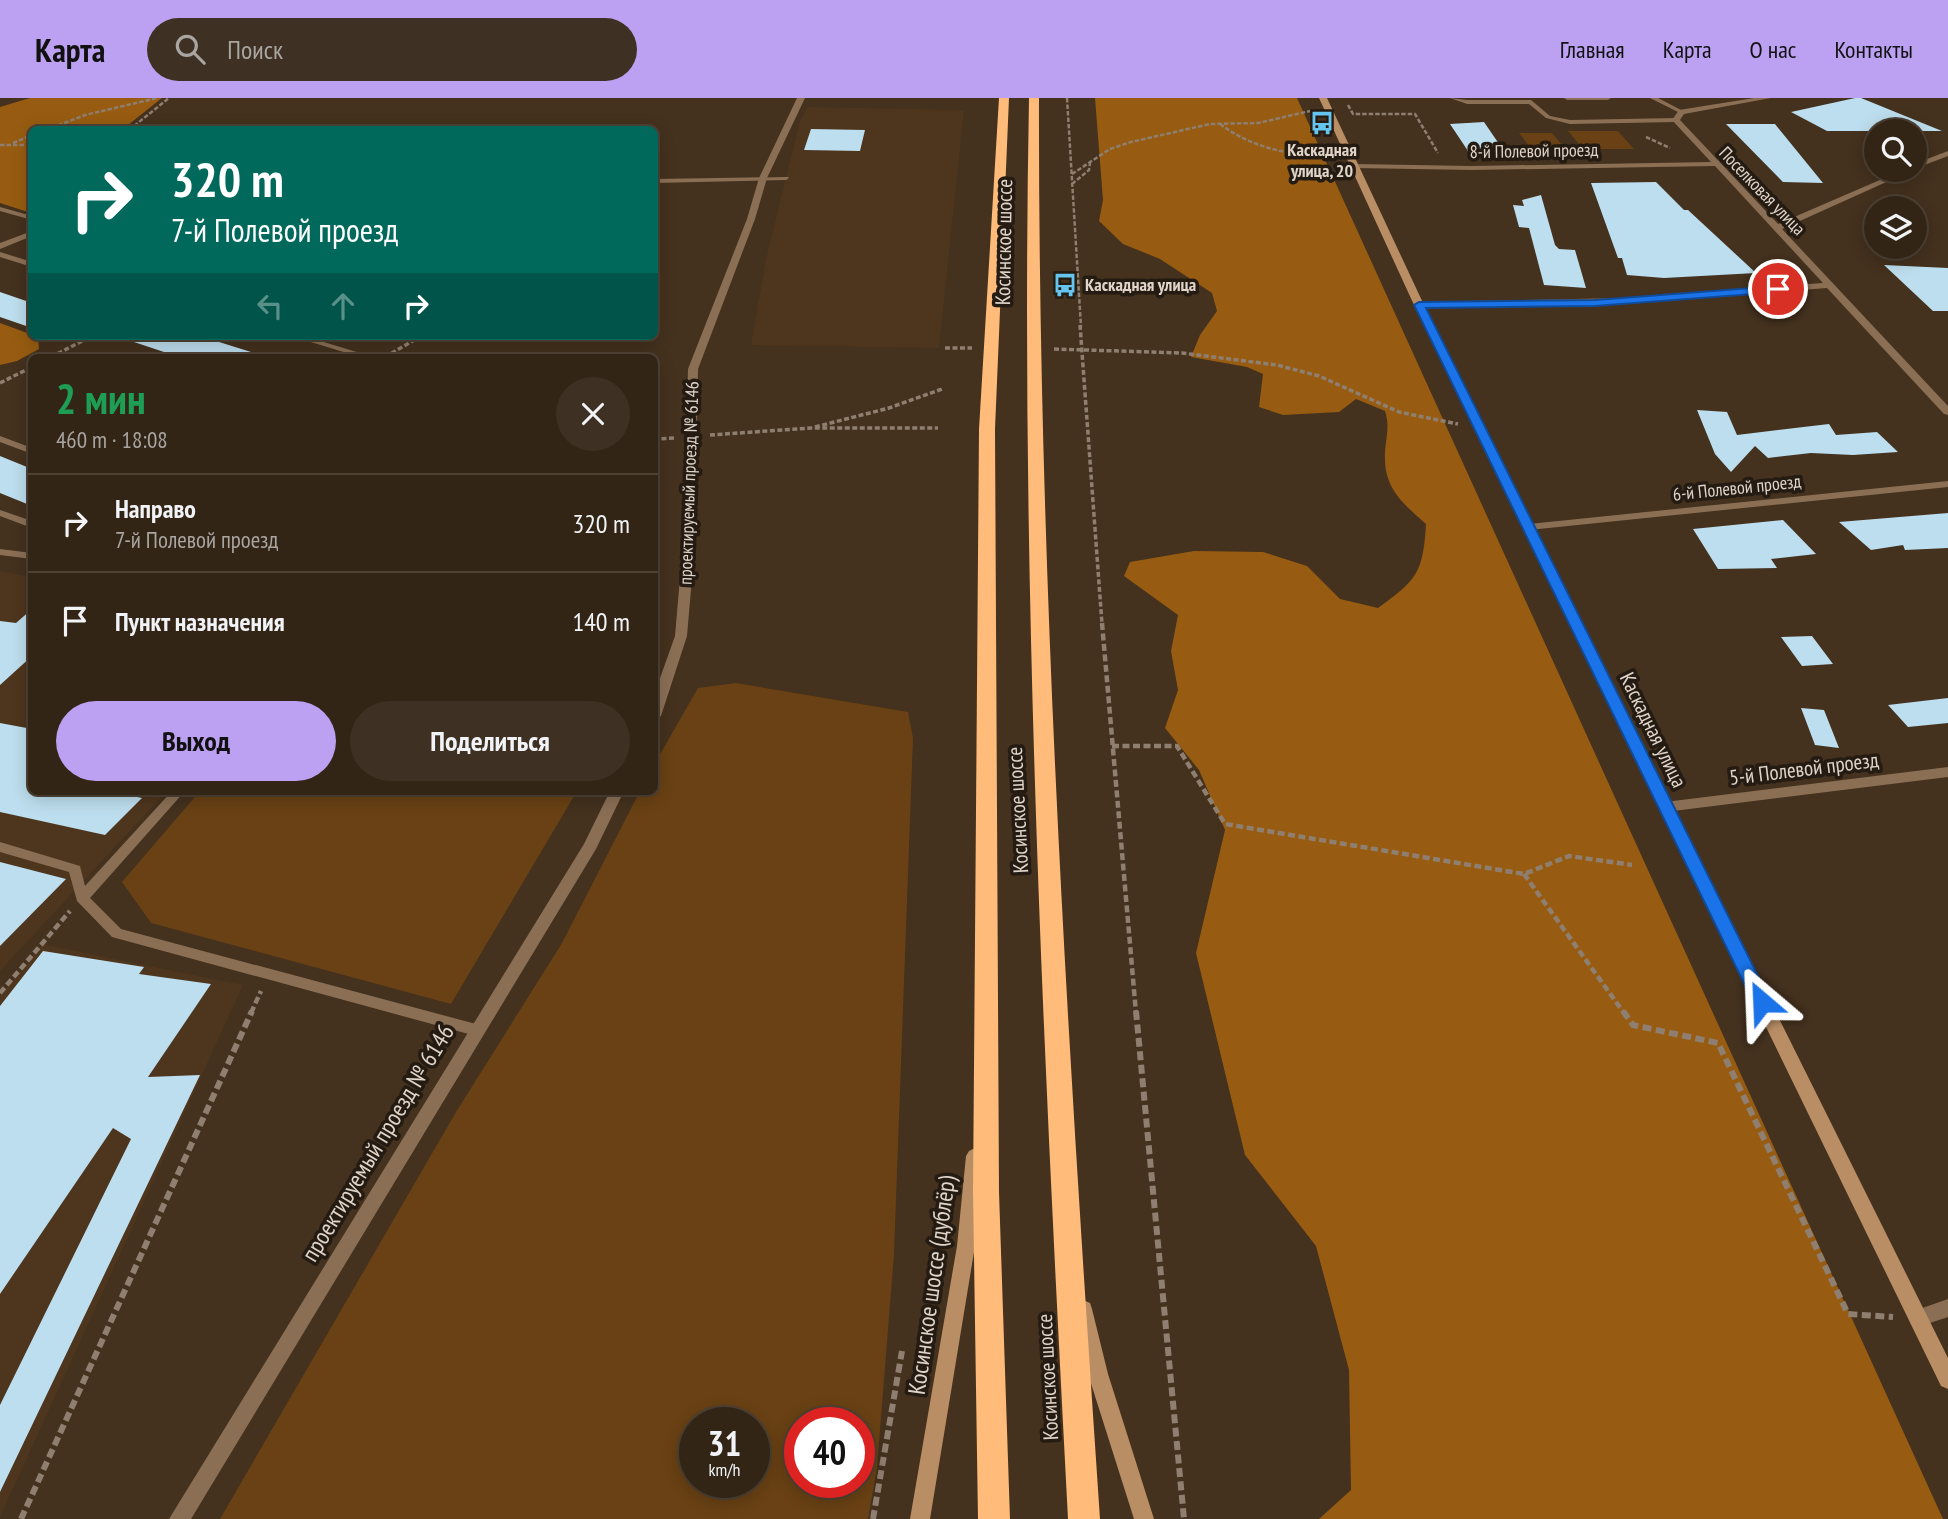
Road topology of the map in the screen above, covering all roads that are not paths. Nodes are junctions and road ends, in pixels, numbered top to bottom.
1 (801, 98) edge
2 (1004, 98) edge
3 (1034, 98) edge
4 (1452, 98) edge
5 (1567, 98) edge
6 (1608, 98) edge
7 (1653, 98) edge
8 (1679, 98) edge
9 (1767, 98) edge
10 (1321, 104) edge
11 (1672, 108) junction
12 (1679, 116) junction
13 (1948, 153) edge
14 (1927, 162) edge
15 (1710, 164) junction
16 (1355, 166) junction
17 (763, 178) junction
18 (786, 178) dead end
19 (658, 181) edge
20 (1881, 182) edge
21 (0, 209) edge
22 (28, 217) edge
23 (1776, 228) junction
24 (28, 235) edge
25 (0, 246) edge
26 (0, 254) edge
27 (28, 264) edge
28 (1830, 285) junction
29 (1419, 305) junction
30 (309, 340) edge
31 (358, 354) edge
32 (1948, 412) edge
33 (0, 439) edge
34 (28, 450) edge
35 (1948, 484) edge
36 (0, 513) edge
37 (28, 524) edge
38 (1529, 527) junction
39 (0, 552) edge
40 (28, 556) edge
41 (658, 703) edge
42 (1948, 772) edge
43 (175, 795) edge
44 (615, 795) edge
45 (1665, 807) junction
46 (0, 847) edge
47 (82, 898) junction
48 (476, 1030) junction
49 (985, 1057) junction
50 (1068, 1239) junction
51 (1948, 1308) edge
52 (1918, 1318) junction
53 (1948, 1379) edge
54 (179, 1519) edge
55 (920, 1519) edge
56 (994, 1519) edge
57 (1084, 1519) edge
58 (1144, 1519) edge

1 - 17 street, проектируемый проезд № 6146
2 - 49 highway, Косинское шоссе
3 - 50 highway, Косинское шоссе
4 - 12 lane
5 - 6 lane
7 - 11 lane
8 - 11 lane
9 - 12 street
10 - 16 street, Каскадная улица
11 - 12 lane
12 - 15 street, Поселковая улица
13 - 14 street
15 - 16 street, 8-й Полевой проезд
15 - 23 street, Поселковая улица
16 - 29 street, Каскадная улица
17 - 18 lane
17 - 19 lane
17 - 41 street, проектируемый проезд № 6146
20 - 23 street
21 - 22 lane
23 - 28 street, Поселковая улица
24 - 25 street
26 - 27 lane
28 - 29 street
28 - 32 street, Поселковая улица
29 - 38 street, Каскадная улица
30 - 31 lane
33 - 34 lane
35 - 38 street, 6-й Полевой проезд
36 - 37 lane
38 - 45 street, Каскадная улица
39 - 40 lane
42 - 45 street, 5-й Полевой проезд
43 - 47 lane
44 - 48 street, проектируемый проезд № 6146
45 - 52 street, Каскадная улица
46 - 47 lane
47 - 48 lane
48 - 54 street, проектируемый проезд № 6146
49 - 55 street, Косинское шоссе (дублёр)
49 - 56 highway, Косинское шоссе
50 - 57 highway, Косинское шоссе
50 - 58 street
51 - 52 street
52 - 53 street, Каскадная улица

